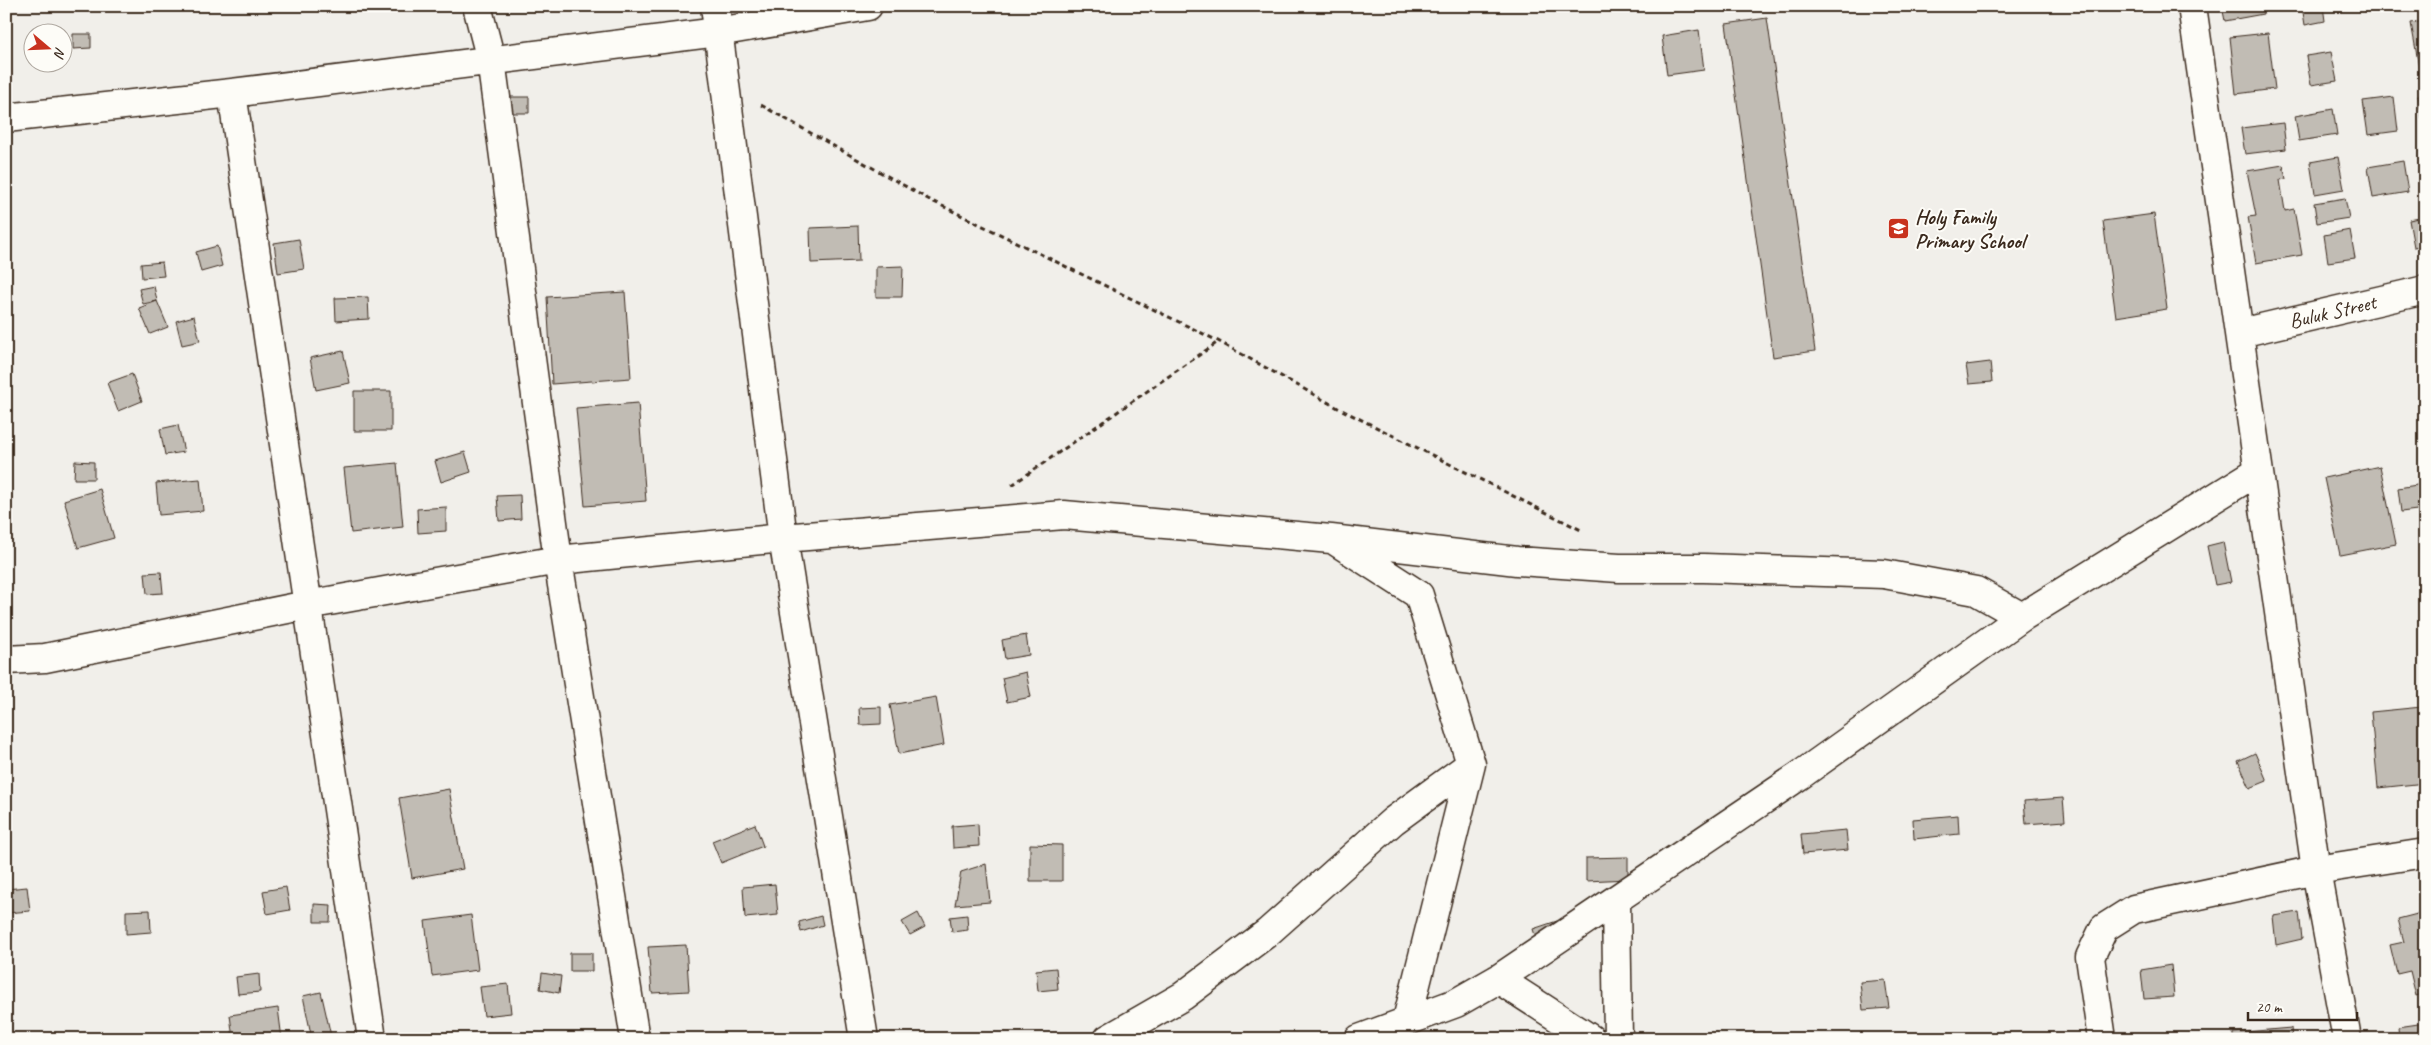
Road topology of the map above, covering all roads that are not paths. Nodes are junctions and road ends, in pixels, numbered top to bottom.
1 (477, 6) edge
2 (868, 6) edge
3 (2192, 6) edge
4 (717, 19) edge
5 (491, 60) junction
6 (232, 93) junction
7 (6, 118) edge
8 (2425, 290) edge
9 (2240, 333) junction
10 (2258, 471) junction
11 (783, 538) junction
12 (1332, 539) junction
13 (558, 560) junction
14 (307, 605) junction
15 (2022, 617) junction
16 (6, 660) edge
17 (1471, 764) junction
18 (2425, 853) edge
19 (2316, 870) junction
20 (1616, 901) junction
21 (1498, 979) junction
22 (1407, 1020) junction
23 (372, 1039) edge
24 (635, 1039) edge
25 (864, 1039) edge
26 (1108, 1039) edge
27 (1359, 1039) edge
28 (1591, 1039) edge
29 (1618, 1039) edge
30 (2102, 1039) edge
31 (2347, 1039) edge

1 - 5 street
2 - 4 street
3 - 9 street
4 - 5 street
4 - 11 street
5 - 6 street
5 - 13 street
6 - 7 street
6 - 14 street
8 - 9 street, Buluk Street
9 - 10 street
10 - 15 street
10 - 19 street
11 - 12 street
11 - 13 street
11 - 25 street
12 - 15 street
12 - 17 street
13 - 14 street
13 - 24 street
14 - 16 street
14 - 23 street
15 - 20 street
17 - 22 street
17 - 26 street
18 - 19 street
19 - 30 street
19 - 31 street
20 - 21 street
20 - 29 street
21 - 22 street
21 - 28 street
22 - 27 street

